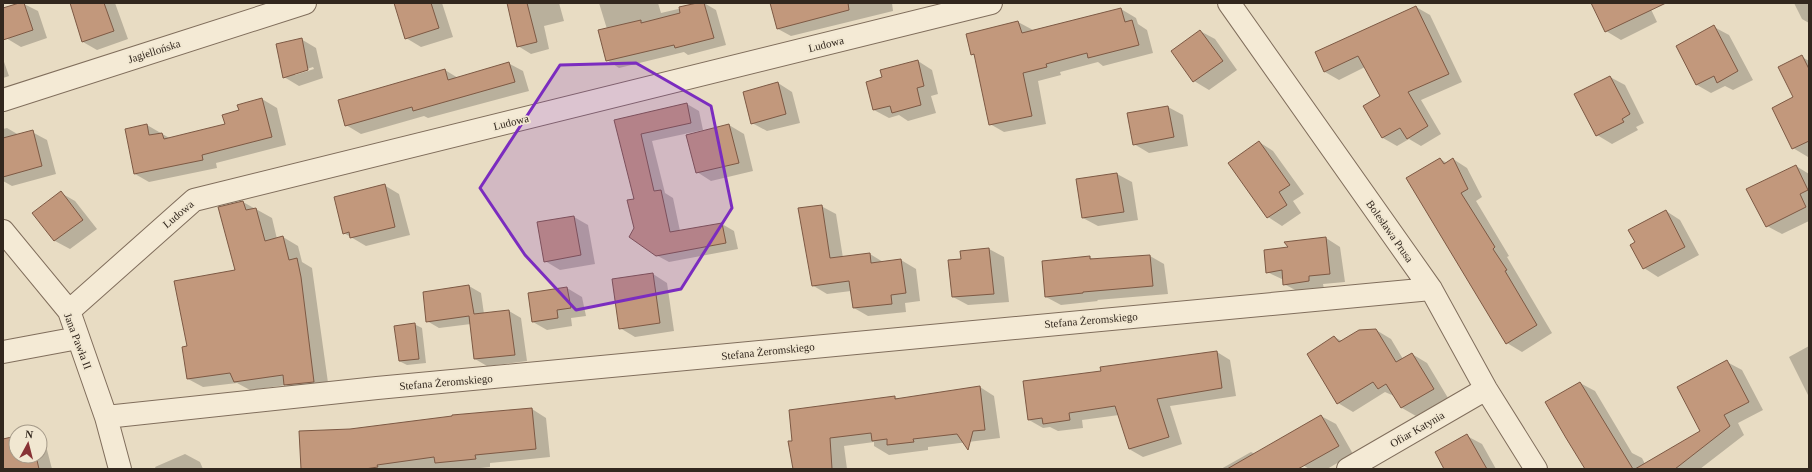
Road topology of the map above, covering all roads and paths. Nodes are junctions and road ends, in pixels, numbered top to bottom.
1 (305, 3) edge
2 (991, 3) edge
3 (1229, 3) edge
4 (3, 100) edge
5 (3, 231) edge
6 (1431, 289) junction
7 (69, 312) junction
8 (78, 338) junction
9 (3, 352) edge
10 (1486, 388) junction
11 (106, 417) junction
12 (120, 469) edge
13 (1348, 469) edge
14 (1536, 469) edge

1 - 4 street, Jagiellońska
2 - 7 street, Ludowa
3 - 6 street, Bolesława Prusa
5 - 7 street, Jana Pawła II
6 - 10 street, Bolesława Prusa
6 - 11 street, Stefana Żeromskiego
7 - 8 street, Jana Pawła II
8 - 9 street
8 - 11 street, Jana Pawła II
10 - 13 street, Ofiar Katynia
10 - 14 street, Bolesława Prusa
11 - 12 street, Jana Pawła II

